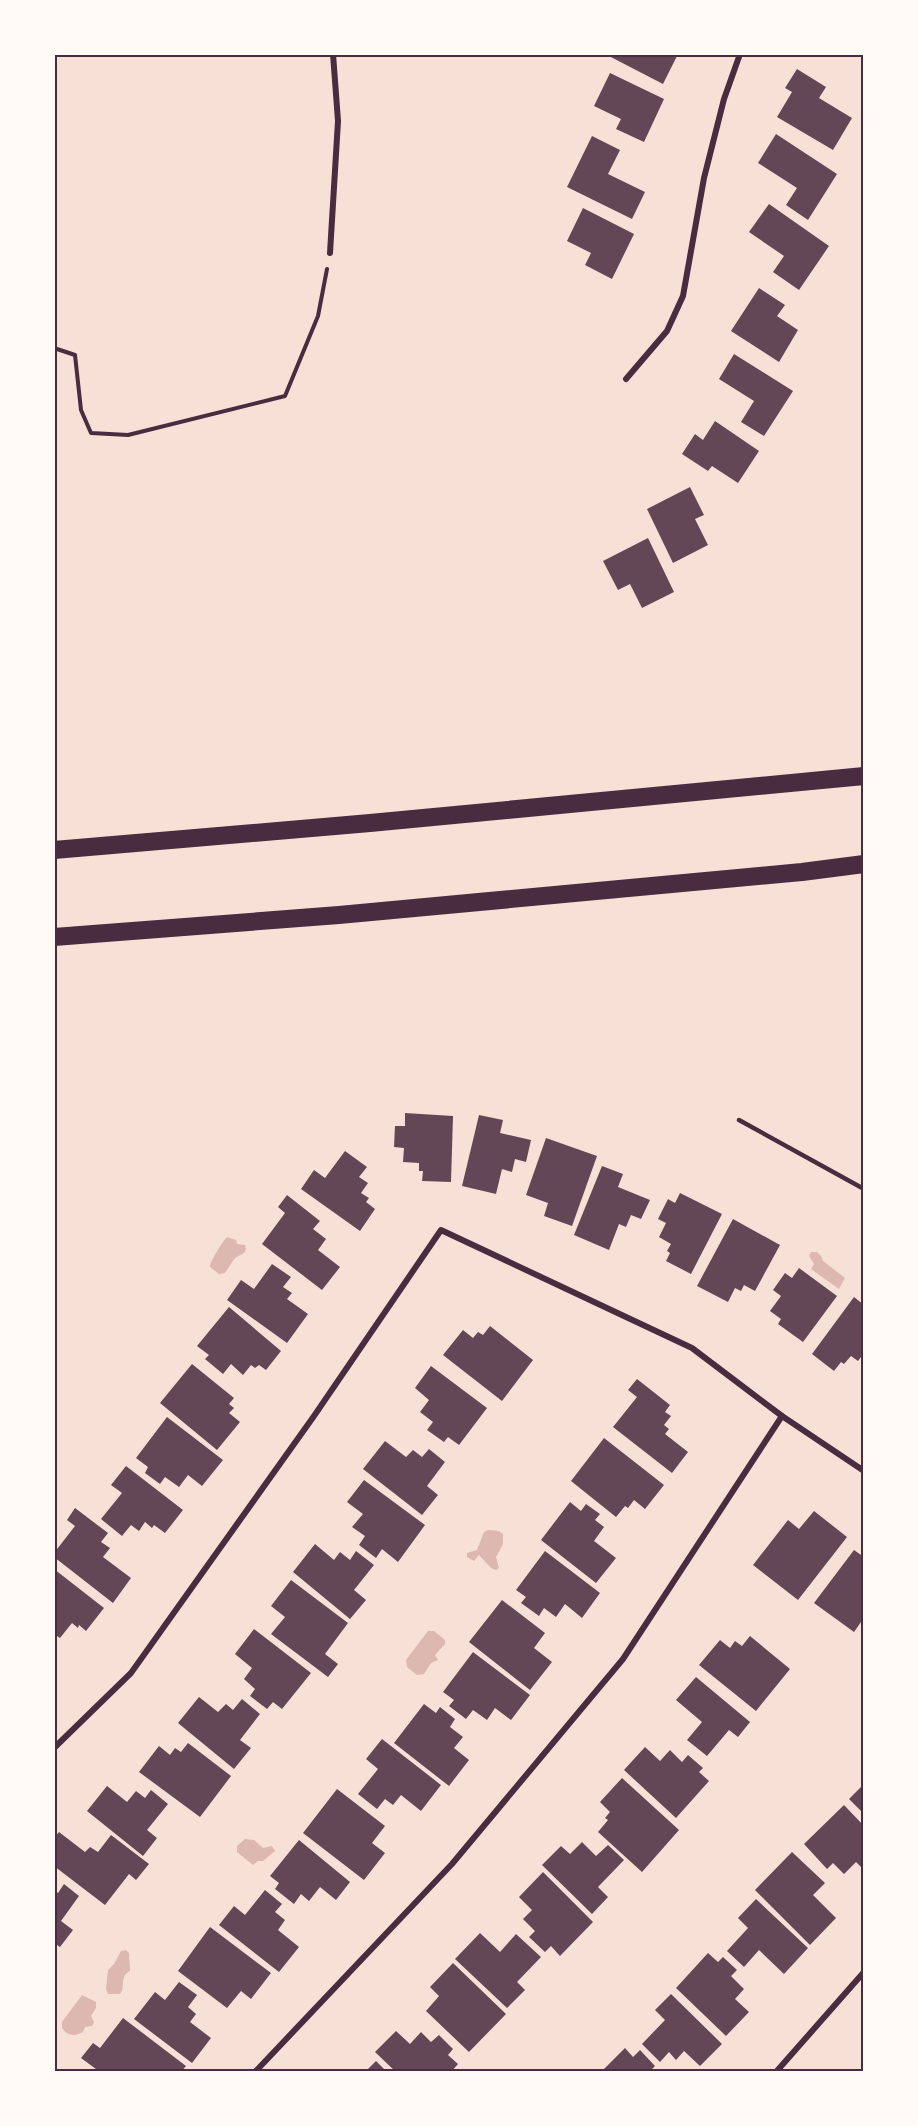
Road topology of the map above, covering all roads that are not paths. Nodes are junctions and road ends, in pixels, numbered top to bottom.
1 (333, 54) edge
2 (740, 54) edge
3 (330, 253) road end
4 (626, 379) dead end
5 (864, 776) edge
6 (54, 850) edge
7 (864, 864) edge
8 (54, 937) edge
9 (740, 1120) dead end
10 (864, 1189) edge
11 (782, 1416) junction
12 (864, 1471) edge
13 (54, 1748) edge
14 (864, 1972) edge
15 (255, 2072) edge
16 (776, 2072) edge

1 - 3 street
2 - 4 street
5 - 6 highway
7 - 8 highway
9 - 10 lane
11 - 12 street
11 - 13 street
11 - 15 street
14 - 16 street

